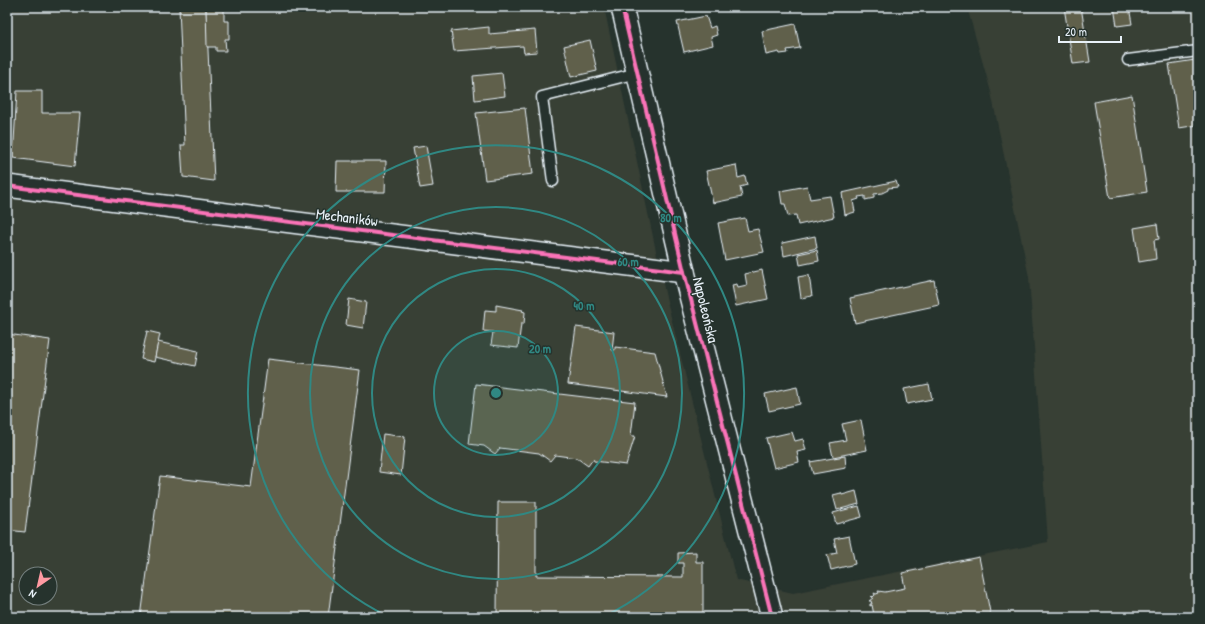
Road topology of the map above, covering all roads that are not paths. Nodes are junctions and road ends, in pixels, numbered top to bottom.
1 (622, 7) edge
2 (1198, 51) edge
3 (1128, 60) dead end
4 (637, 73) junction
5 (553, 181) dead end
6 (7, 186) edge
7 (684, 272) junction
8 (772, 617) edge

1 - 4 street, Napoleońska
2 - 3 lane
4 - 5 lane
4 - 7 street, Napoleońska
6 - 7 street, Mechaników
7 - 8 street, Napoleońska

